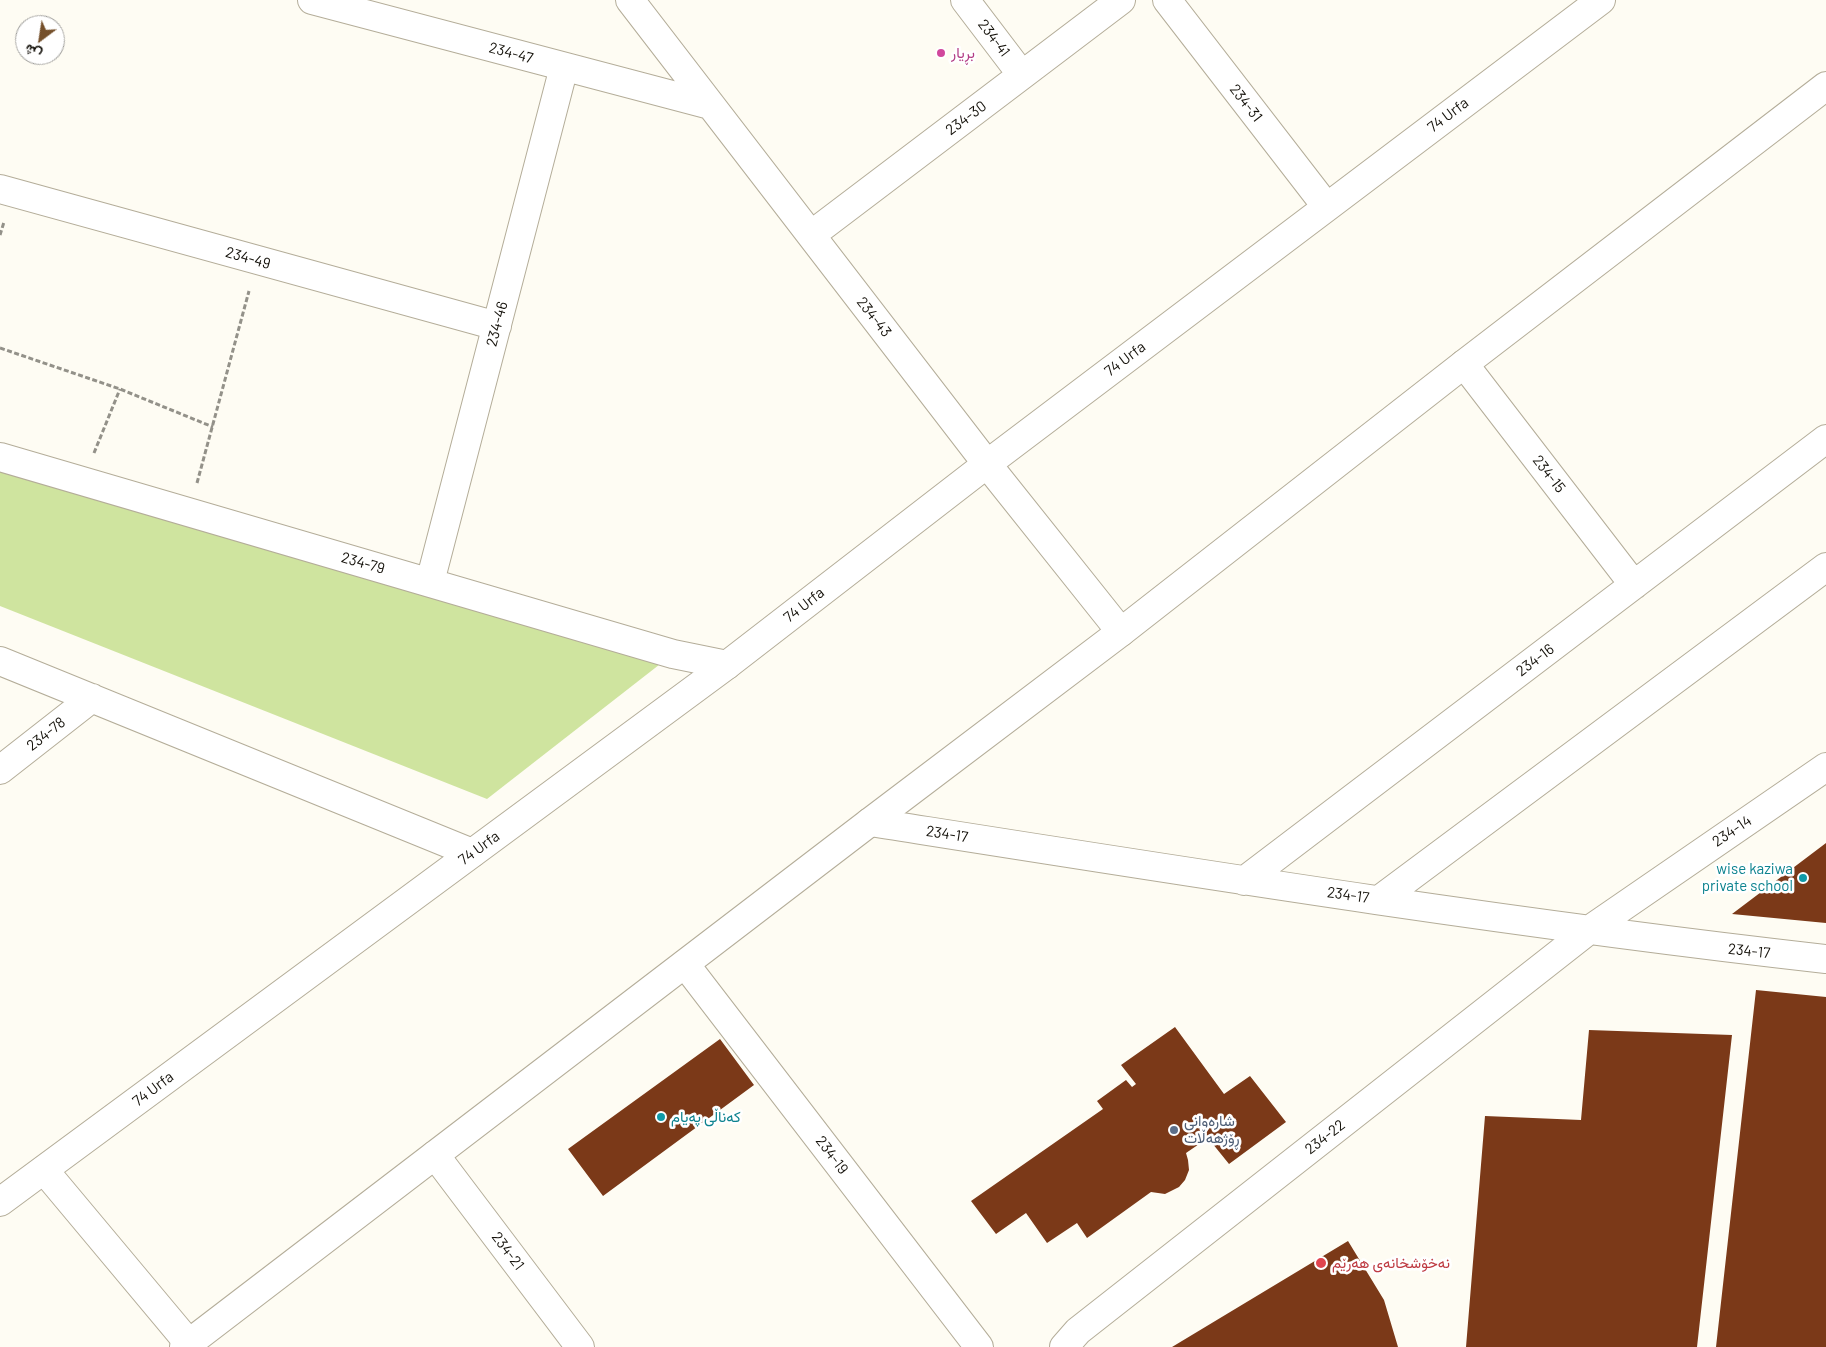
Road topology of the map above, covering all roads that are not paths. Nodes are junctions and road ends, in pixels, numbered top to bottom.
1 (312, 0) edge
2 (630, 0) edge
3 (965, 0) edge
4 (1121, 0) edge
5 (1166, 0) edge
6 (1601, 0) edge
7 (564, 66) junction
8 (1022, 75) junction
9 (1826, 86) edge
10 (710, 105) junction
11 (0, 188) edge
12 (1326, 206) junction
13 (811, 235) junction
14 (497, 326) junction
15 (1464, 364) junction
16 (1826, 439) edge
17 (0, 457) edge
18 (987, 464) junction
19 (1826, 567) edge
20 (430, 582) junction
21 (1634, 585) junction
22 (1121, 632) junction
23 (0, 661) edge
24 (727, 664) junction
25 (92, 698) junction
26 (1826, 767) edge
27 (0, 770) edge
28 (870, 822) junction
29 (472, 853) junction
30 (1244, 881) junction
31 (1379, 900) junction
32 (1589, 930) junction
33 (1826, 959) edge
34 (686, 964) junction
35 (435, 1155) junction
36 (44, 1170) junction
37 (0, 1202) edge
38 (188, 1346) edge
39 (580, 1347) edge
40 (979, 1347) edge
41 (1064, 1347) edge

1 - 7 street, 234-47
2 - 10 street, 234-43
3 - 8 street, 234-41
4 - 8 street, 234-30
5 - 12 street, 234-31
6 - 12 street, 74 Urfa
7 - 10 street, 234-47
7 - 14 street, 234-46
8 - 13 street, 234-30
9 - 15 street
10 - 13 street, 234-43
11 - 14 street, 234-49
12 - 18 street, 74 Urfa
13 - 18 street, 234-43
14 - 20 street, 234-46
15 - 21 street, 234-15
15 - 22 street
16 - 21 street, 234-16
17 - 20 street, 234-79
18 - 22 street, 234-43
18 - 24 street, 74 Urfa
19 - 31 street
20 - 24 street, 234-79
21 - 30 street, 234-16
22 - 28 street
23 - 25 street
24 - 29 street, 74 Urfa
25 - 27 street, 234-78
25 - 29 street
26 - 32 street, 234-14
28 - 30 street, 234-17
28 - 34 street
29 - 36 street, 74 Urfa
30 - 31 street, 234-17
31 - 32 street, 234-17
32 - 33 street, 234-17
32 - 41 street, 234-22
34 - 35 street
34 - 40 street, 234-19
35 - 38 street
35 - 39 street, 234-21
36 - 37 street, 74 Urfa
36 - 38 street

